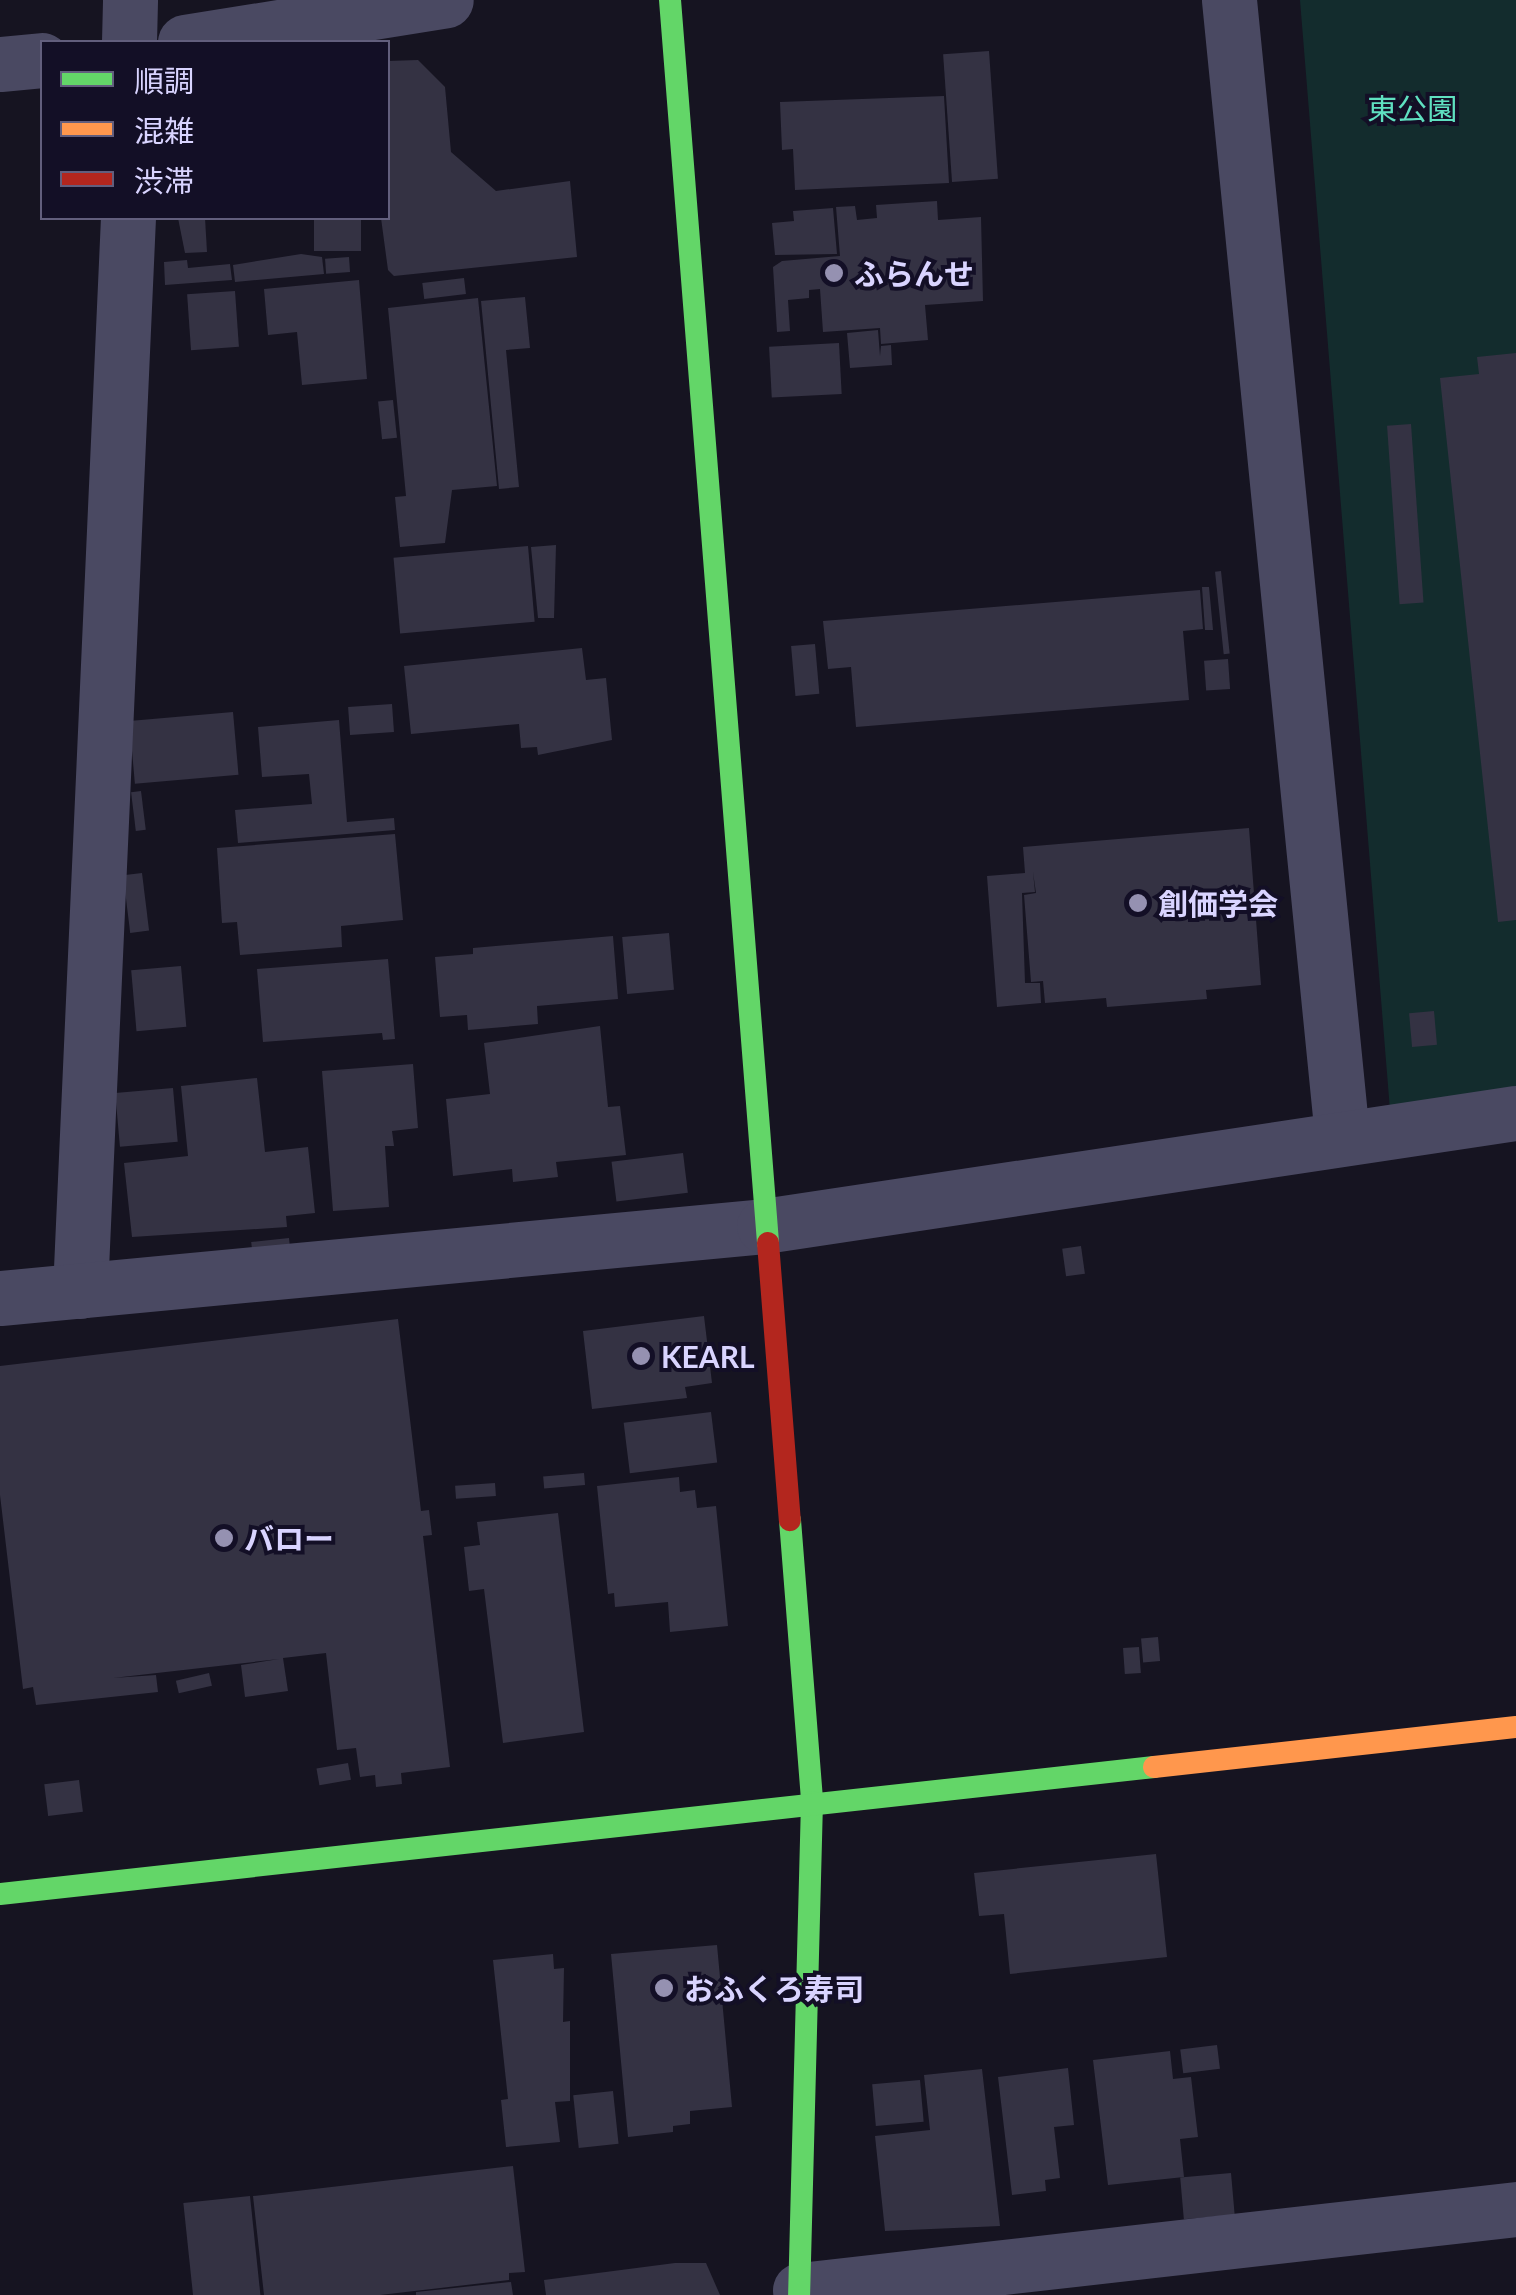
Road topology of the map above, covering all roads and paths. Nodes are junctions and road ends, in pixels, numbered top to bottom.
1 (130, 0) edge
2 (446, 0) edge
3 (670, 0) edge
4 (1229, 0) edge
5 (129, 40) edge
6 (197, 40) edge
7 (40, 60) edge
8 (0, 64) edge
9 (128, 220) edge
10 (1516, 1113) edge
11 (1342, 1136) junction
12 (764, 1226) junction
13 (80, 1291) junction
14 (0, 1298) edge
15 (1516, 1727) edge
16 (812, 1802) junction
17 (0, 1894) edge
18 (1516, 2209) edge
19 (1180, 2272) edge
20 (799, 2293) edge

1 - 5 street
2 - 6 street
3 - 12 street
4 - 11 street
7 - 8 street
9 - 13 street
10 - 11 street
11 - 12 street
12 - 13 street
12 - 16 street
13 - 14 street
15 - 16 street
16 - 17 street
16 - 20 street
18 - 19 street
19 - 20 street

